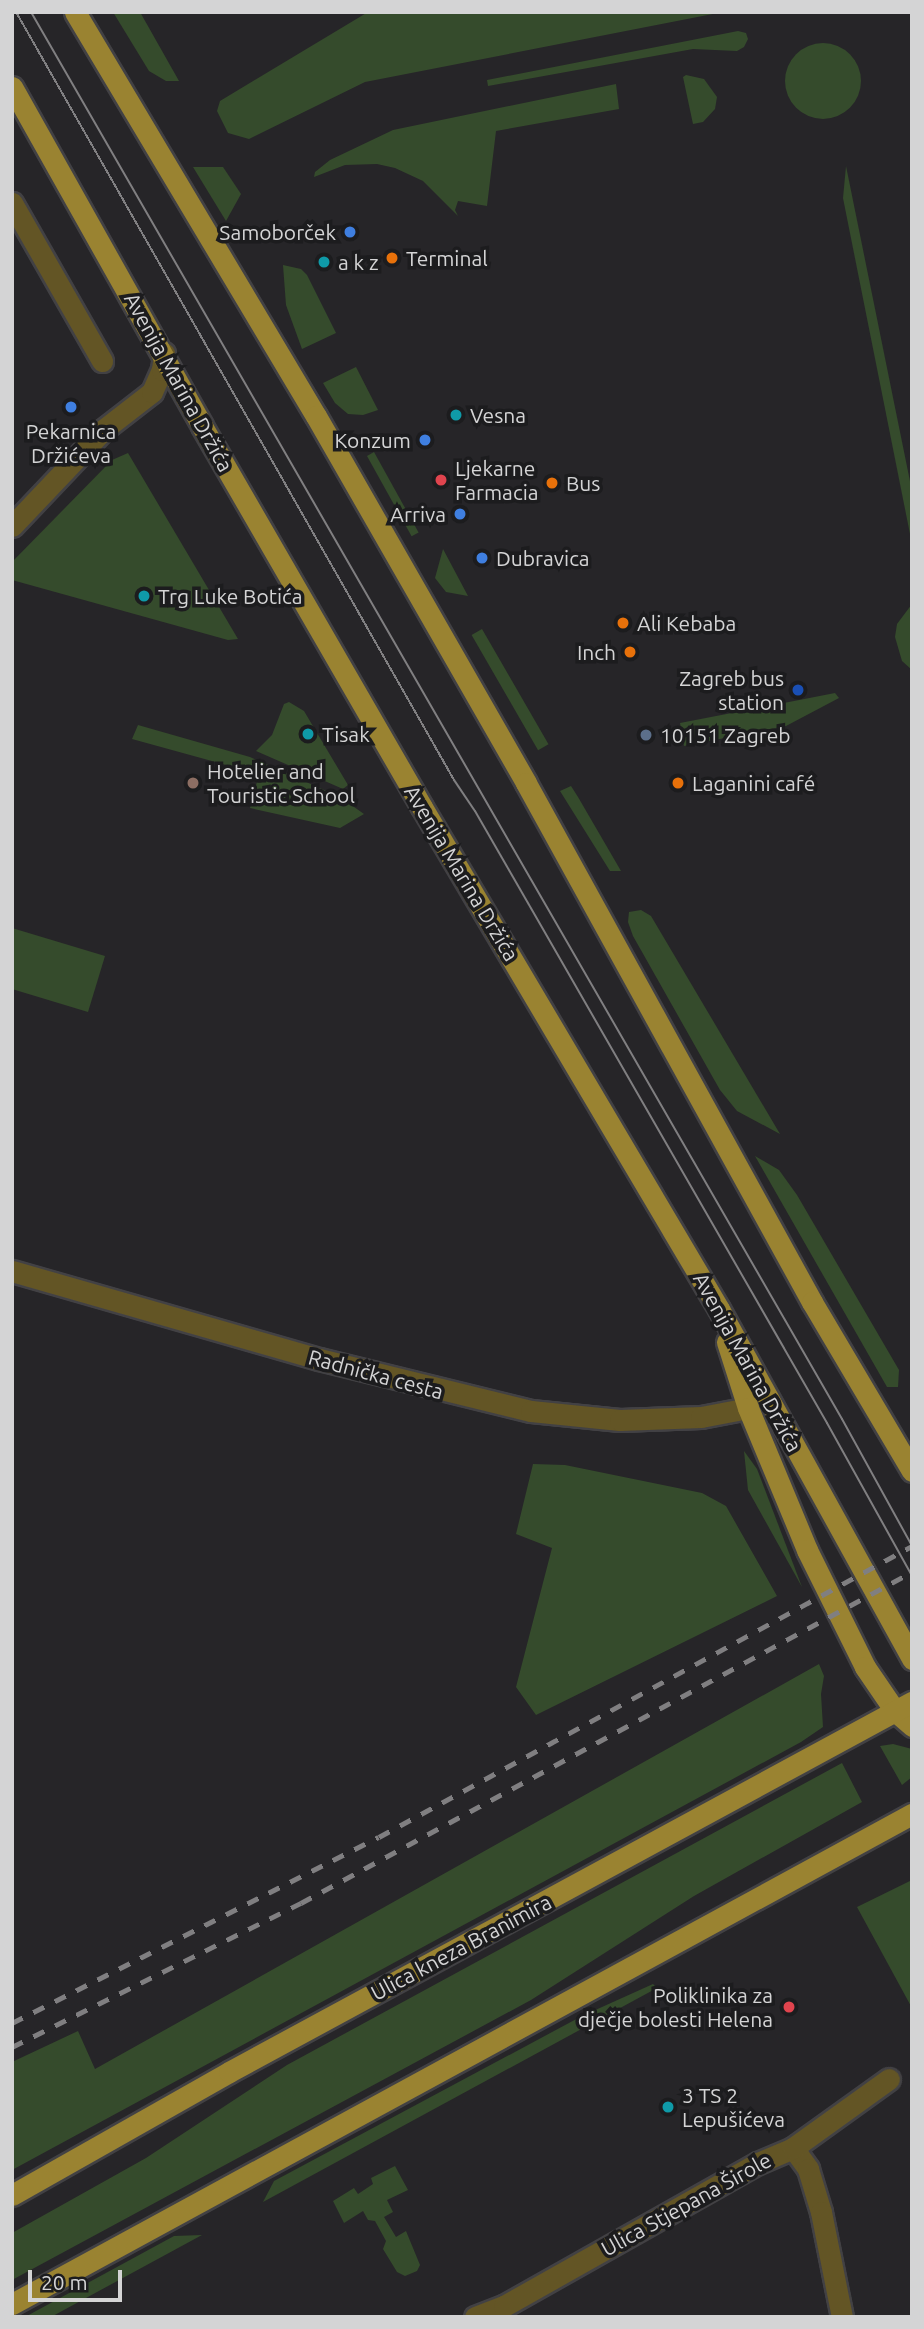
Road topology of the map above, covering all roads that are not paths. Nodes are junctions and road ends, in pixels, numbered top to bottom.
1 (75, 12) edge
2 (12, 87) edge
3 (12, 203) edge
4 (164, 353) junction
5 (102, 361) dead end
6 (12, 526) edge
7 (12, 1271) edge
8 (719, 1309) junction
9 (748, 1408) junction
10 (912, 1471) edge
11 (912, 1659) edge
12 (903, 1706) edge
13 (912, 1726) edge
14 (912, 1814) edge
15 (889, 2079) dead end
16 (793, 2148) junction
17 (12, 2195) edge
18 (12, 2304) edge
19 (506, 2311) edge
20 (475, 2317) edge
21 (842, 2317) edge

1 - 10 main road
2 - 4 main road, Avenija Marina Držića
3 - 5 street
4 - 6 street
4 - 8 main road, Avenija Marina Držića
7 - 9 street, Radnička cesta
8 - 9 main road
8 - 11 main road, Avenija Marina Držića
9 - 12 main road
12 - 13 main road
12 - 17 main road, Ulica kneza Branimira
14 - 18 main road
15 - 16 street, Ulica Stjepana Širole
16 - 19 street, Ulica Stjepana Širole
16 - 21 street
19 - 20 street, Ulica Stjepana Širole

